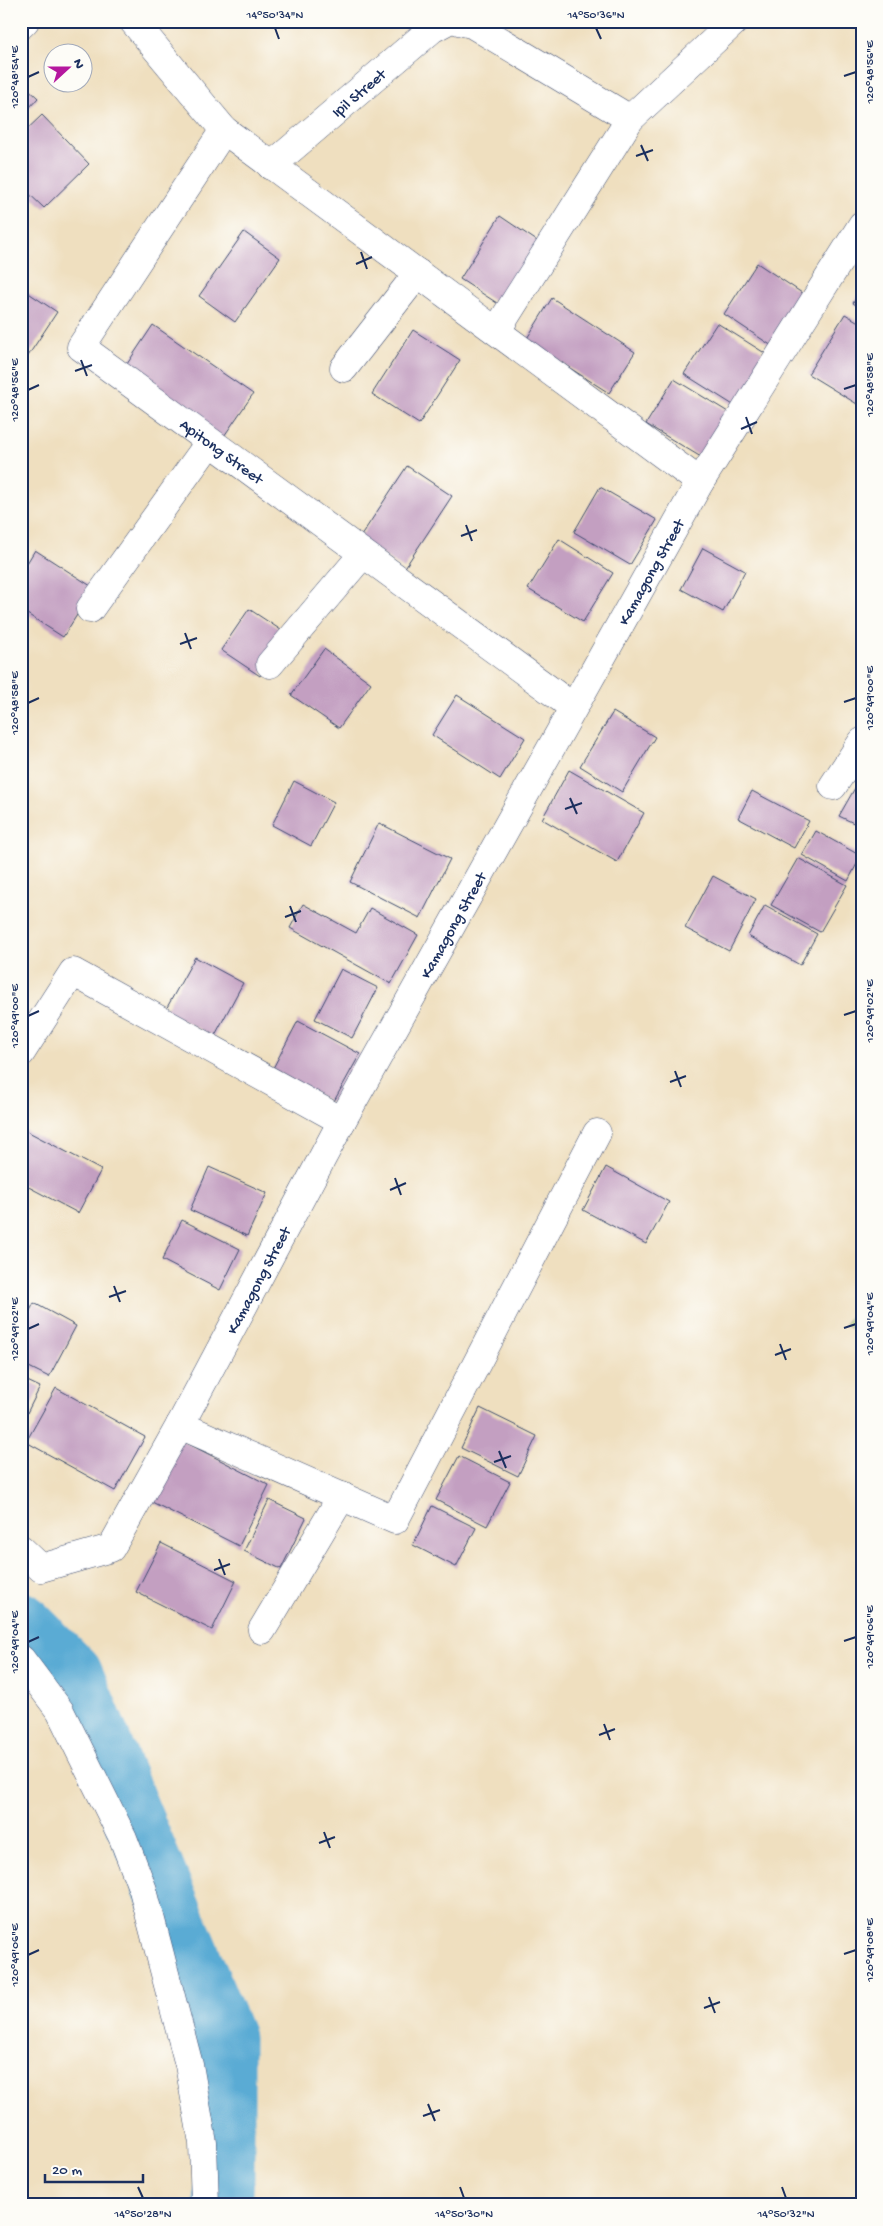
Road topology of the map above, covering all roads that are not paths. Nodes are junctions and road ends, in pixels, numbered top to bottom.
1 (25, 21) edge
2 (133, 21) edge
3 (447, 21) edge
4 (459, 21) edge
5 (735, 21) edge
6 (21, 25) edge
7 (630, 119) junction
8 (224, 130) junction
9 (271, 166) junction
10 (862, 225) edge
11 (418, 273) junction
12 (497, 330) junction
13 (344, 368) dead end
14 (209, 443) junction
15 (700, 482) junction
16 (363, 554) junction
17 (90, 609) dead end
18 (270, 664) dead end
19 (573, 707) junction
20 (861, 746) edge
21 (833, 786) dead end
22 (21, 1052) edge
23 (342, 1121) junction
24 (597, 1134) dead end
25 (180, 1425) junction
26 (342, 1496) junction
27 (21, 1549) edge
28 (262, 1630) dead end
29 (21, 1659) edge
30 (205, 2205) edge

1 - 6 street
2 - 8 street
3 - 9 street, Ipil Street
4 - 7 street
5 - 7 street
7 - 12 street
8 - 9 street
8 - 14 street, Apitong Street
9 - 11 street
10 - 15 street, Kamagong Street
11 - 12 street
11 - 13 street
12 - 15 street
14 - 16 street, Apitong Street
14 - 17 street
15 - 19 street, Kamagong Street
16 - 18 street
16 - 19 street, Apitong Street
19 - 23 street, Kamagong Street
20 - 21 street
22 - 23 street
23 - 25 street, Kamagong Street
24 - 26 street
25 - 26 street
25 - 27 street, Kamagong Street
26 - 28 street
29 - 30 street

